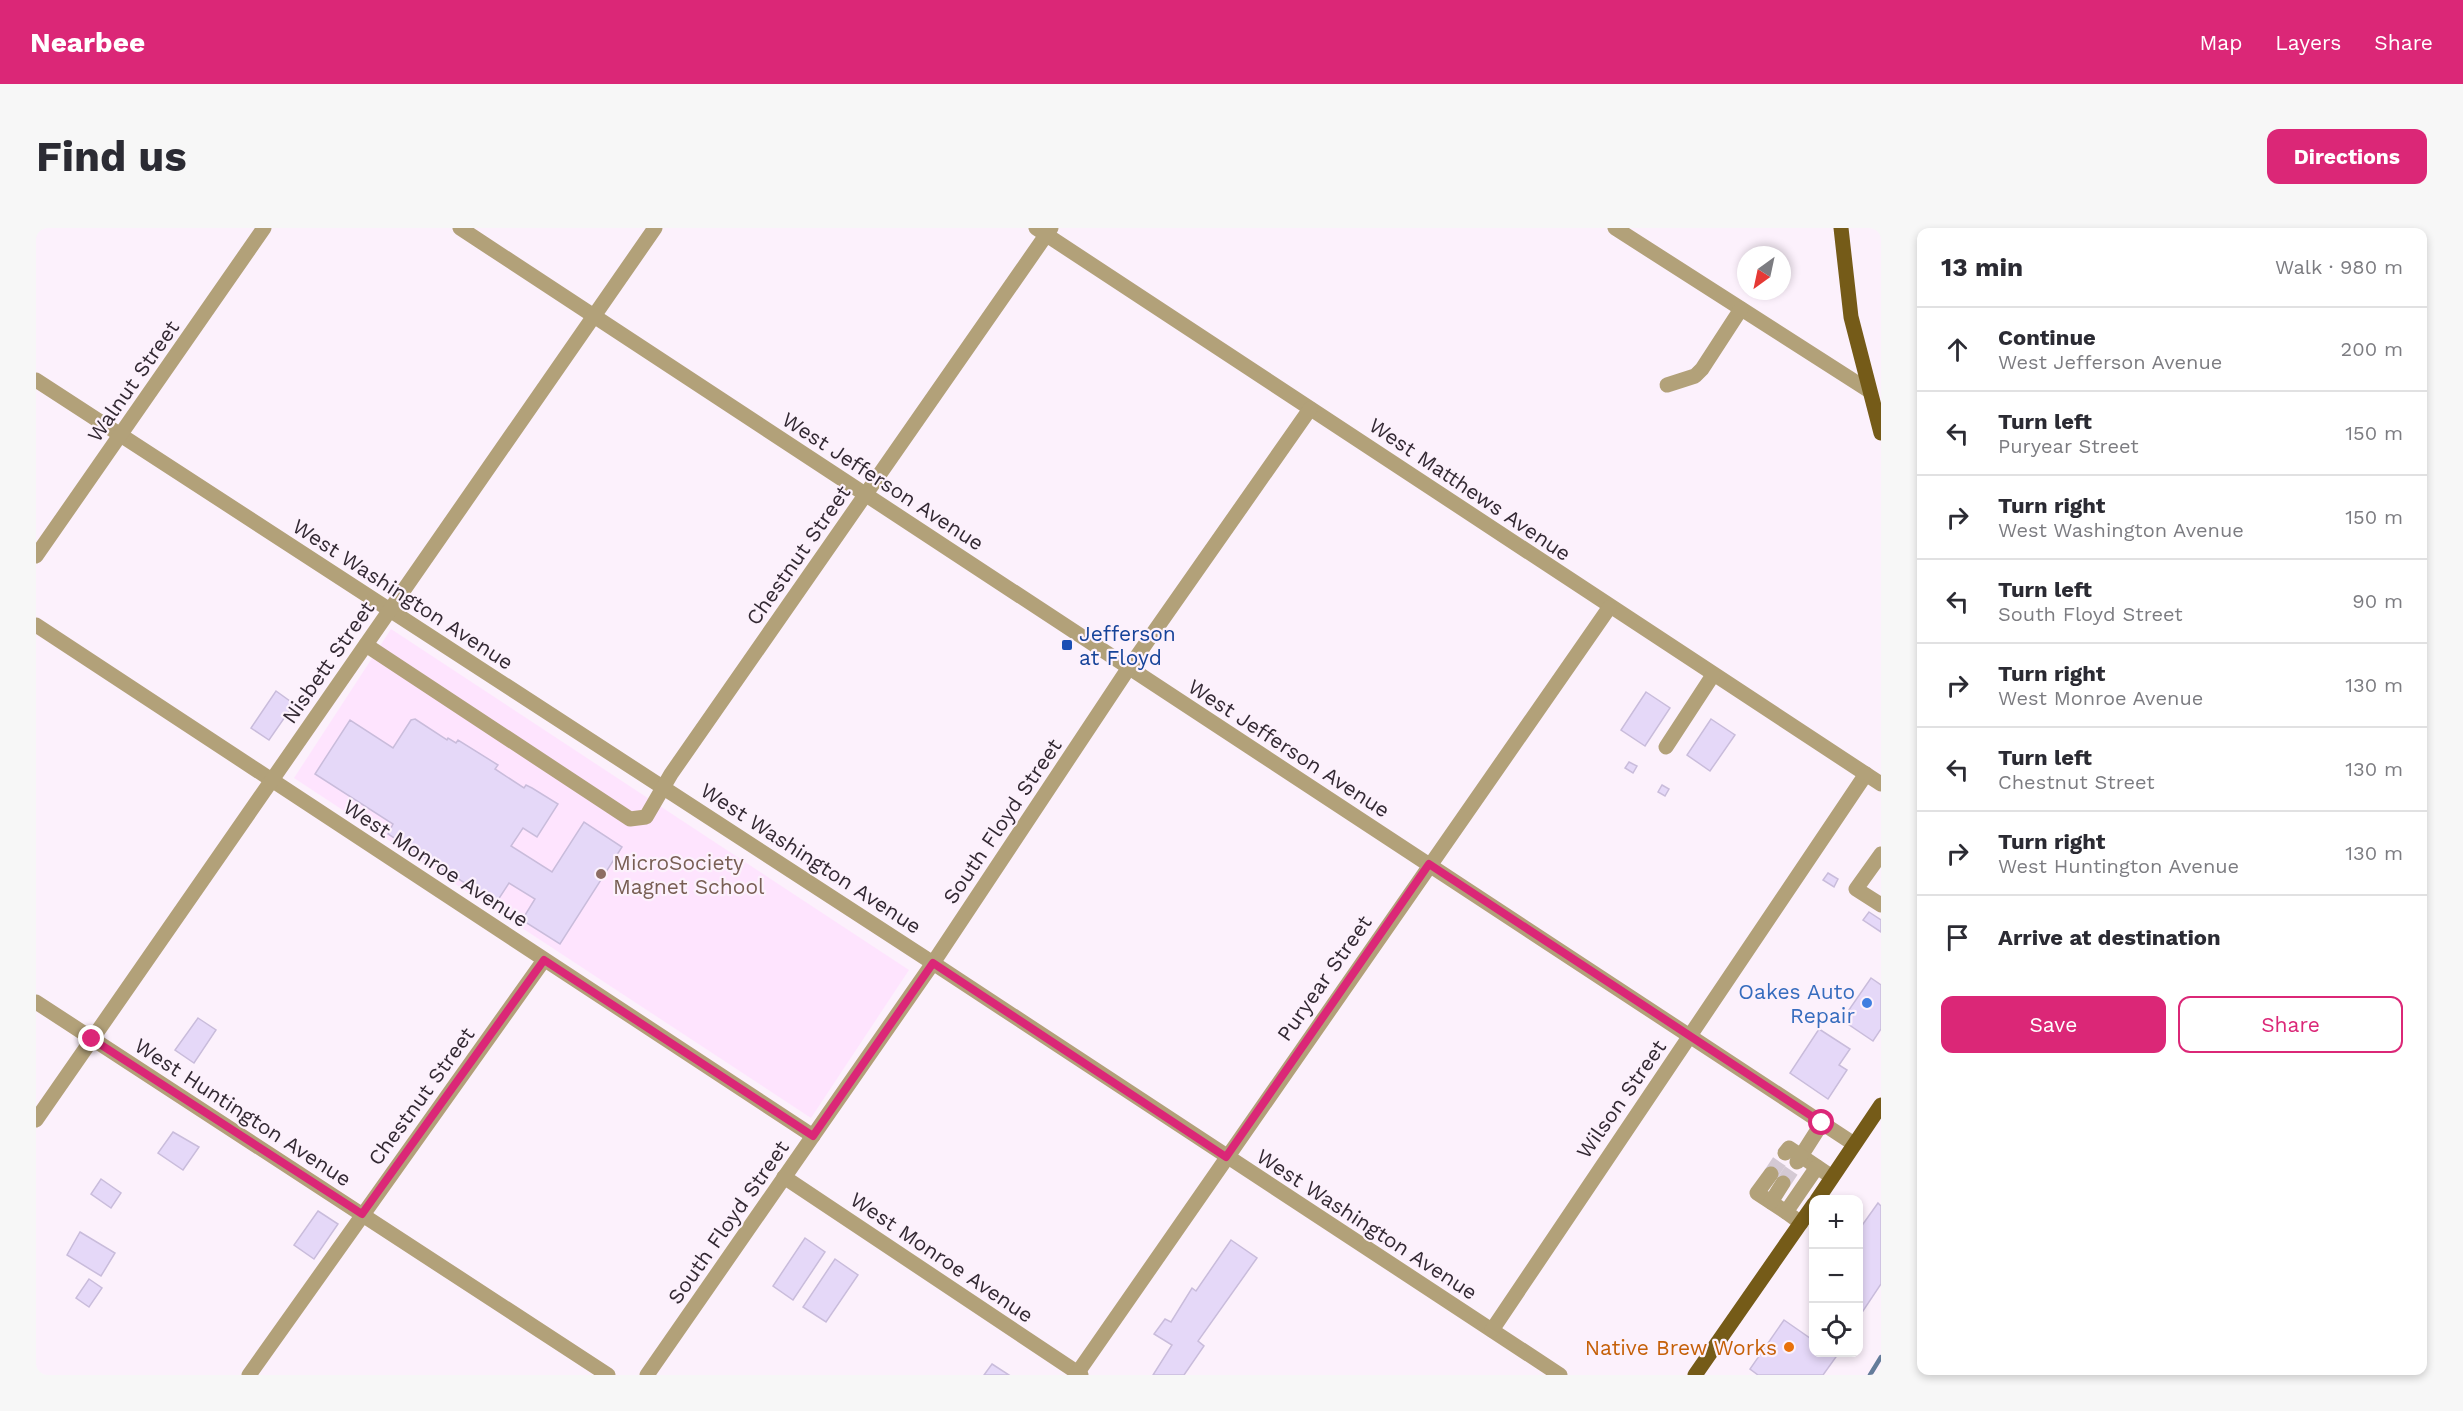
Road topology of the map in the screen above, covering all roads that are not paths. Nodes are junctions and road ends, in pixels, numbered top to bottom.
1 (264, 228) edge
2 (460, 228) edge
3 (655, 228) edge
4 (1615, 228) edge
5 (1841, 228) edge
6 (1045, 230) edge
7 (1741, 309) junction
8 (595, 317) junction
9 (36, 380) edge
10 (1667, 385) dead end
11 (1868, 390) junction
12 (1310, 409) junction
13 (1881, 433) edge
14 (121, 435) junction
15 (866, 495) junction
16 (36, 556) edge
17 (1610, 608) junction
18 (390, 611) junction
19 (36, 625) edge
20 (366, 645) junction
21 (1128, 669) junction
22 (1713, 675) junction
23 (1666, 747) dead end
24 (1866, 774) junction
25 (272, 780) junction
26 (1881, 784) edge
27 (662, 787) junction
28 (1881, 854) edge
29 (1429, 864) junction
30 (1881, 905) edge
31 (544, 960) junction
32 (933, 963) junction
33 (36, 1002) edge
34 (1691, 1035) junction
35 (92, 1039) junction
36 (1881, 1105) edge
37 (36, 1120) edge
38 (1822, 1123) junction
39 (813, 1136) junction
40 (1854, 1144) junction
41 (1226, 1157) junction
42 (1817, 1167) junction
43 (784, 1177) junction
44 (1832, 1177) junction
45 (1777, 1178) tunnel mouth
46 (1820, 1195) edge
47 (1809, 1211) edge
48 (1786, 1212) junction
49 (362, 1214) junction
50 (1801, 1223) junction
51 (1492, 1330) junction
52 (1078, 1374) edge
53 (249, 1375) edge
54 (608, 1375) edge
55 (647, 1375) edge
56 (1560, 1375) edge
57 (1695, 1375) edge

1 - 14 street, Walnut Street
2 - 8 street, West Jefferson Avenue
3 - 8 street, Nisbett Street
4 - 7 street
5 - 11 main road
6 - 12 street, West Matthews Avenue
6 - 15 street, Chestnut Street
7 - 10 street
7 - 11 street
8 - 15 street, West Jefferson Avenue
8 - 18 street, Nisbett Street
9 - 14 street, West Washington Avenue
11 - 13 main road
12 - 17 street, West Matthews Avenue
12 - 21 street, South Floyd Street
14 - 16 street, Walnut Street
14 - 18 street, West Washington Avenue
15 - 21 street, West Jefferson Avenue
15 - 27 street, Chestnut Street
17 - 22 street, West Matthews Avenue
17 - 29 street, Puryear Street
18 - 20 street, Nisbett Street
18 - 27 street, West Washington Avenue
19 - 25 street, West Monroe Avenue
20 - 25 street, Nisbett Street
20 - 27 street, Chestnut Street
21 - 29 street, West Jefferson Avenue
21 - 32 street, South Floyd Street
22 - 23 street
22 - 24 street, West Matthews Avenue
24 - 26 street, West Matthews Avenue
24 - 34 street, Wilson Street
25 - 31 street, West Monroe Avenue
25 - 35 street, Nisbett Street
27 - 32 street, West Washington Avenue
28 - 30 street
29 - 34 street, West Jefferson Avenue
29 - 41 street, Puryear Street
31 - 39 street, West Monroe Avenue
31 - 49 street, Chestnut Street
32 - 39 street, South Floyd Street
32 - 41 street, West Washington Avenue
33 - 35 street, West Huntington Avenue
34 - 38 street, West Jefferson Avenue
34 - 51 street, Wilson Street
35 - 37 street, Nisbett Street
35 - 49 street, West Huntington Avenue
36 - 40 main road
38 - 40 street, West Jefferson Avenue
38 - 42 street
39 - 43 street, South Floyd Street
40 - 44 main road
41 - 51 street, West Washington Avenue
41 - 52 street, Puryear Street
42 - 44 street
42 - 48 street
43 - 52 street, West Monroe Avenue
43 - 55 street, South Floyd Street
44 - 46 main road
45 - 48 street
47 - 50 main road
48 - 50 street
49 - 53 street, Chestnut Street
49 - 54 street, West Huntington Avenue
50 - 57 main road
51 - 56 street, West Washington Avenue

